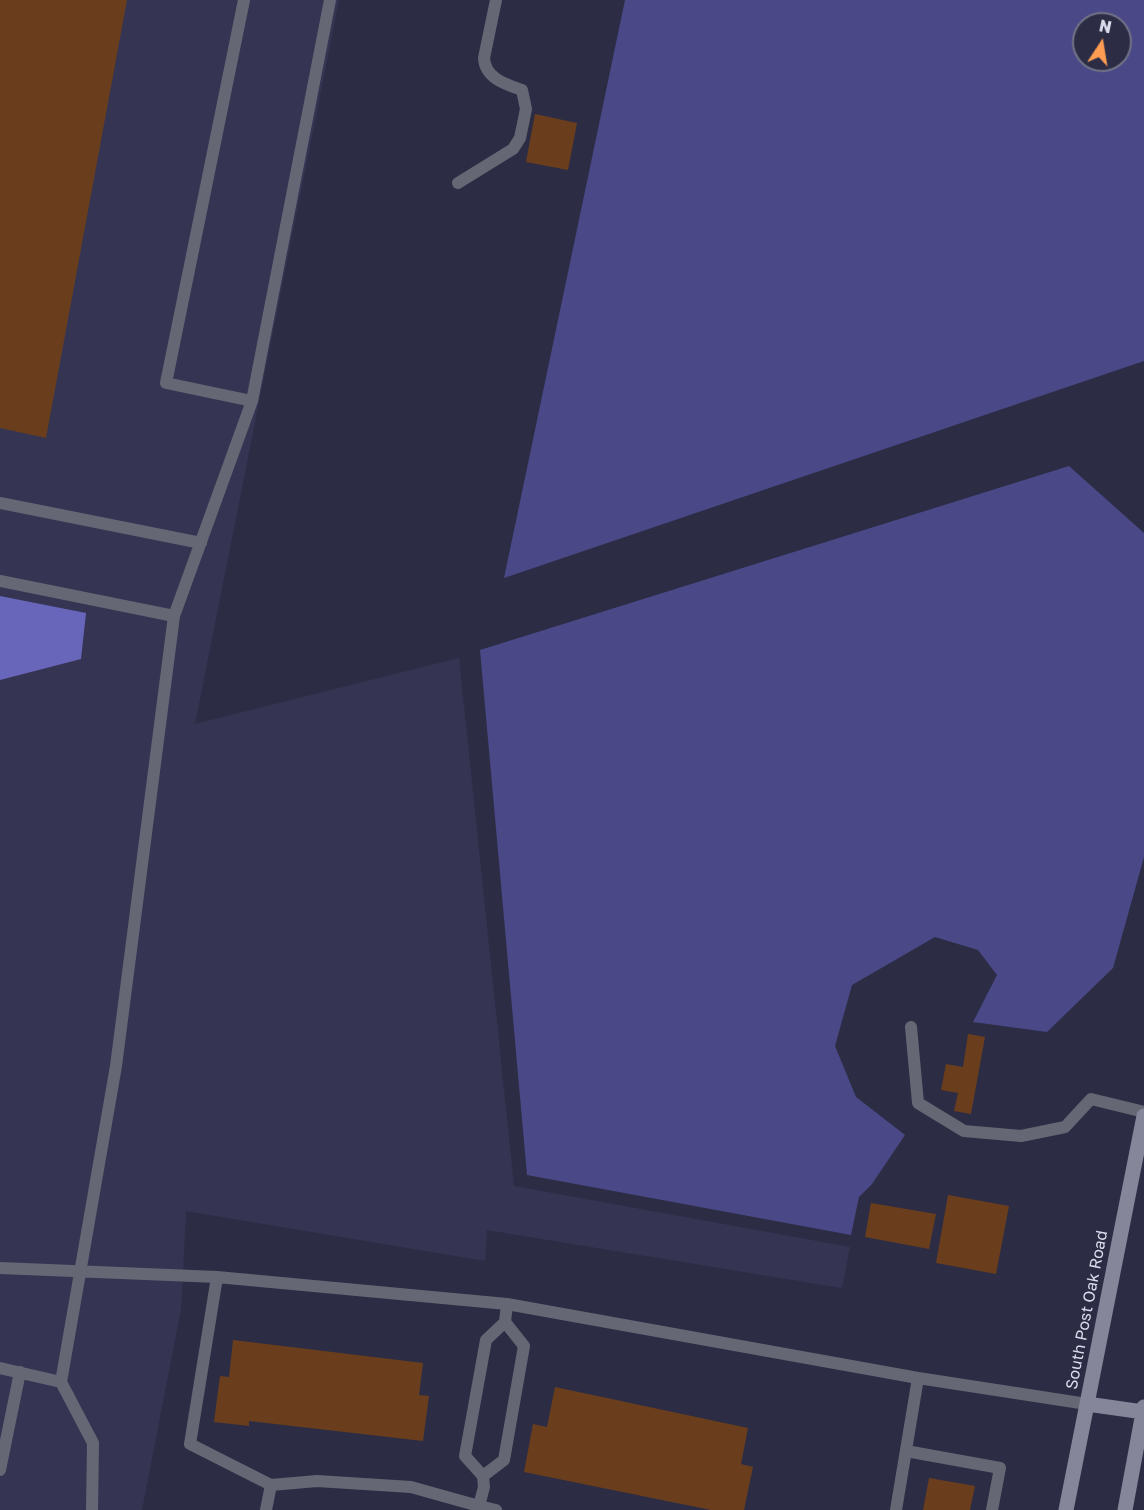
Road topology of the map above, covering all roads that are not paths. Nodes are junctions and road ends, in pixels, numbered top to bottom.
1 (244, 0) edge
2 (330, 0) edge
3 (496, 0) edge
4 (458, 183) dead end
5 (252, 401) junction
6 (0, 503) edge
7 (201, 543) junction
8 (0, 581) edge
9 (174, 616) junction
10 (911, 1027) dead end
11 (1144, 1114) edge
12 (0, 1268) edge
13 (81, 1271) junction
14 (217, 1277) junction
15 (507, 1304) junction
16 (505, 1322) junction
17 (0, 1368) edge
18 (20, 1372) junction
19 (918, 1378) junction
20 (62, 1382) junction
21 (1087, 1404) junction
22 (1144, 1411) edge
23 (906, 1451) junction
24 (0, 1470) edge
25 (483, 1476) junction
26 (271, 1485) junction
27 (478, 1506) junction
28 (92, 1510) edge
29 (266, 1510) edge
30 (496, 1510) edge
31 (896, 1510) edge
32 (992, 1510) edge
33 (1066, 1510) edge
34 (1125, 1510) edge

1 - 5 lane
2 - 5 lane
3 - 4 lane
5 - 7 lane
6 - 7 lane
7 - 9 lane
8 - 9 lane
9 - 13 lane
10 - 11 lane
11 - 21 main road, South Post Oak Road
12 - 13 lane
13 - 14 lane
13 - 20 lane
14 - 15 lane
14 - 26 lane
15 - 16 lane
15 - 19 lane
16 - 25 lane
16 - 25 lane
17 - 18 lane
18 - 20 lane
18 - 24 lane
19 - 21 lane
19 - 23 lane
20 - 28 lane
21 - 22 main road
21 - 33 main road, South Post Oak Road
22 - 34 main road
23 - 31 lane
23 - 32 lane
25 - 27 lane
26 - 27 lane
26 - 29 lane
27 - 30 lane

